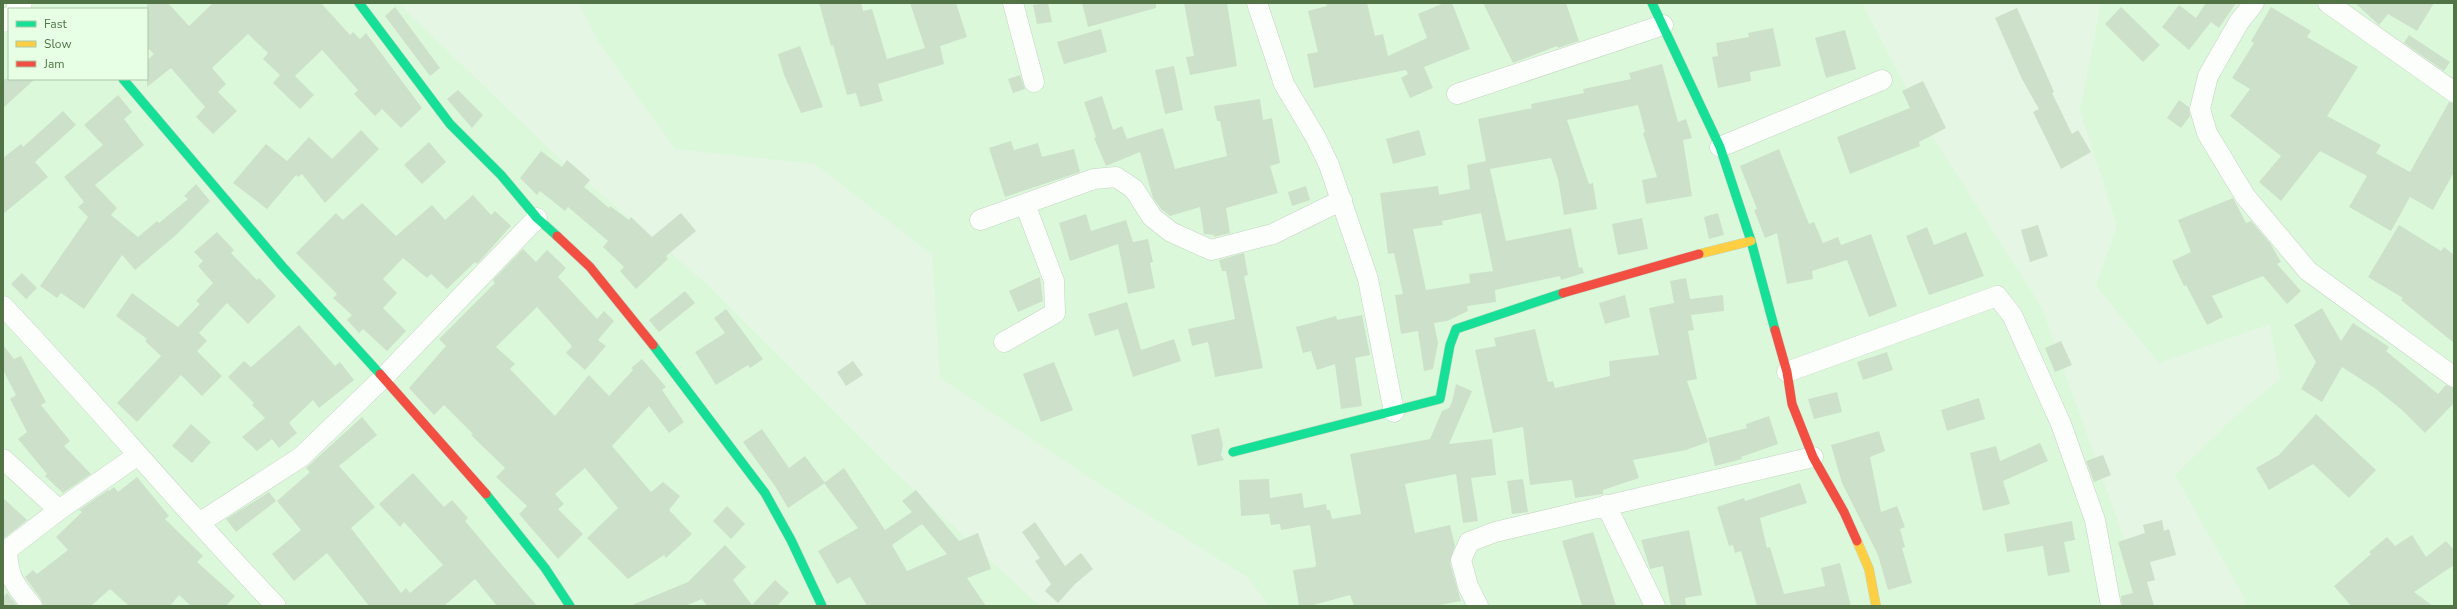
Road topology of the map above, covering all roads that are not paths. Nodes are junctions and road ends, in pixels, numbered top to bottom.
1 (359, 3) edge
2 (1013, 3) edge
3 (1257, 3) edge
4 (1652, 3) edge
5 (2254, 3) edge
6 (2328, 3) edge
7 (1663, 25) junction
8 (124, 80) edge
9 (1882, 80) dead end
10 (1034, 82) dead end
11 (2454, 92) edge
12 (1457, 94) dead end
13 (1720, 147) junction
14 (1342, 200) junction
15 (1025, 204) junction
16 (537, 218) junction
17 (980, 220) dead end
18 (1751, 241) junction
19 (3, 306) edge
20 (1004, 342) dead end
21 (1787, 372) junction
22 (2454, 377) edge
23 (383, 378) junction
24 (1394, 412) junction
25 (1233, 452) dead end
26 (138, 455) junction
27 (1812, 457) junction
28 (3, 459) edge
29 (1606, 505) junction
30 (59, 510) junction
31 (199, 523) junction
32 (32, 606) edge
33 (276, 606) edge
34 (570, 606) edge
35 (822, 606) edge
36 (1478, 606) edge
37 (1654, 606) edge
38 (1876, 606) edge
39 (2111, 606) edge

1 - 16 street
2 - 10 street
3 - 14 street
4 - 7 street
5 - 22 street
6 - 11 street
7 - 12 street
7 - 13 street
8 - 23 street
9 - 13 street
13 - 18 street
14 - 15 street
14 - 24 street
15 - 17 street
15 - 20 street
16 - 23 street
16 - 35 street
18 - 21 street
18 - 24 street
19 - 26 street
21 - 27 street
21 - 39 street
23 - 31 street
23 - 34 street
24 - 25 street
26 - 30 street
26 - 31 street
27 - 29 street
27 - 38 street
28 - 30 street
29 - 36 street
29 - 37 street
30 - 32 street
31 - 33 street

